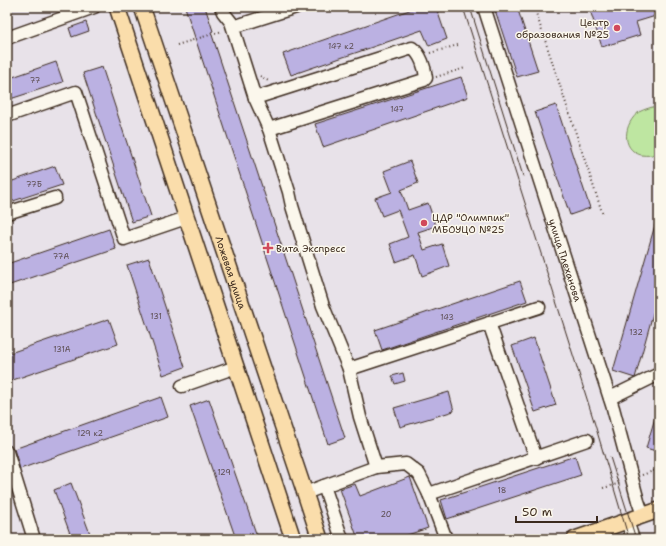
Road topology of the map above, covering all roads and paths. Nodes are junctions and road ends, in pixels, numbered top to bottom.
1 (94, 7) edge
2 (117, 7) edge
3 (142, 7) edge
4 (221, 7) edge
5 (296, 7) edge
6 (484, 7) edge
7 (534, 7) edge
8 (70, 11) edge
9 (233, 27) junction
10 (7, 38) edge
11 (177, 45) dead end
12 (458, 45) dead end
13 (420, 56) junction
14 (465, 68) dead end
15 (246, 69) junction
16 (424, 80) junction
17 (273, 92) junction
18 (255, 98) junction
19 (7, 116) edge
20 (269, 129) junction
21 (55, 198) dead end
22 (7, 213) edge
23 (603, 214) dead end
24 (186, 218) junction
25 (539, 307) dead end
26 (490, 323) junction
27 (236, 367) junction
28 (349, 369) junction
29 (659, 374) edge
30 (182, 386) dead end
31 (610, 398) junction
32 (588, 440) dead end
33 (7, 452) edge
34 (536, 458) junction
35 (376, 467) junction
36 (324, 486) junction
37 (306, 493) junction
38 (429, 494) junction
39 (659, 510) edge
40 (643, 515) junction
41 (627, 521) junction
42 (34, 539) edge
43 (293, 539) edge
44 (320, 539) edge
45 (342, 539) edge
46 (446, 539) edge
47 (575, 539) edge
48 (633, 539) edge

1 - 8 street
2 - 24 main road
3 - 37 main road, Ложевая улица
4 - 9 street
5 - 9 street
6 - 31 street, улица Плеханова
7 - 23 path
8 - 10 street
9 - 11 path
9 - 15 street
12 - 13 path
13 - 16 street
13 - 17 street
14 - 16 path
15 - 17 path
15 - 18 street
16 - 20 street
17 - 18 street
18 - 20 street
19 - 24 street
20 - 28 street
21 - 22 street
24 - 27 main road
25 - 26 street
26 - 28 street
26 - 34 street
27 - 30 street
27 - 43 main road
28 - 35 street
29 - 31 street
31 - 40 street, улица Плеханова
32 - 34 street
33 - 42 street
34 - 38 street
35 - 36 street
35 - 38 street
36 - 37 street
36 - 45 street
37 - 44 main road, Ложевая улица
38 - 46 street
39 - 40 main road
40 - 41 main road
41 - 47 main road
41 - 48 street

